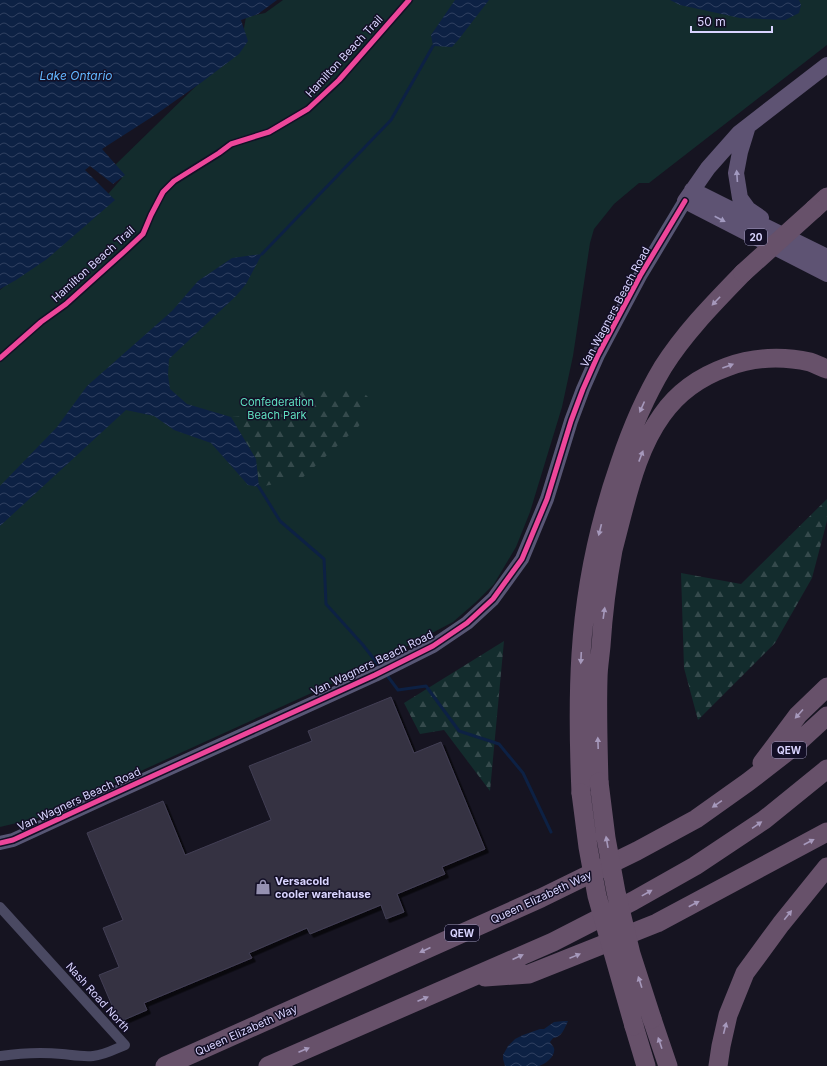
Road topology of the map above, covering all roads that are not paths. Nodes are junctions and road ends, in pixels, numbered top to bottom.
1 (827, 65) edge
2 (749, 125) junction
3 (689, 195) junction
4 (820, 203) edge
5 (772, 229) junction
6 (827, 257) edge
7 (827, 274) edge
8 (827, 369) edge
9 (827, 687) edge
10 (827, 716) edge
11 (827, 769) edge
12 (748, 782) junction
13 (827, 832) edge
14 (0, 843) edge
15 (827, 867) edge
16 (0, 907) edge
17 (470, 978) junction
18 (0, 1056) edge
19 (165, 1066) edge
20 (268, 1066) edge
21 (646, 1066) edge
22 (668, 1066) edge
23 (718, 1066) edge

1 - 2 main road
2 - 3 main road
5 -> 2 main road
3 - 5 main road, 20
3 -> 7 main road, 20
3 - 14 street, Van Wagners Beach Road
4 -> 21 highway, bridge
5 - 6 main road, 20
22 -> 8 highway, bridge
9 -> 12 highway
10 - 12 highway, Queen Elizabeth Way / QEW
17 -> 11 highway
12 -> 19 highway, Queen Elizabeth Way / QEW
17 -> 13 highway
23 -> 15 highway
16 - 18 street, Nash Road North
20 -> 17 highway

